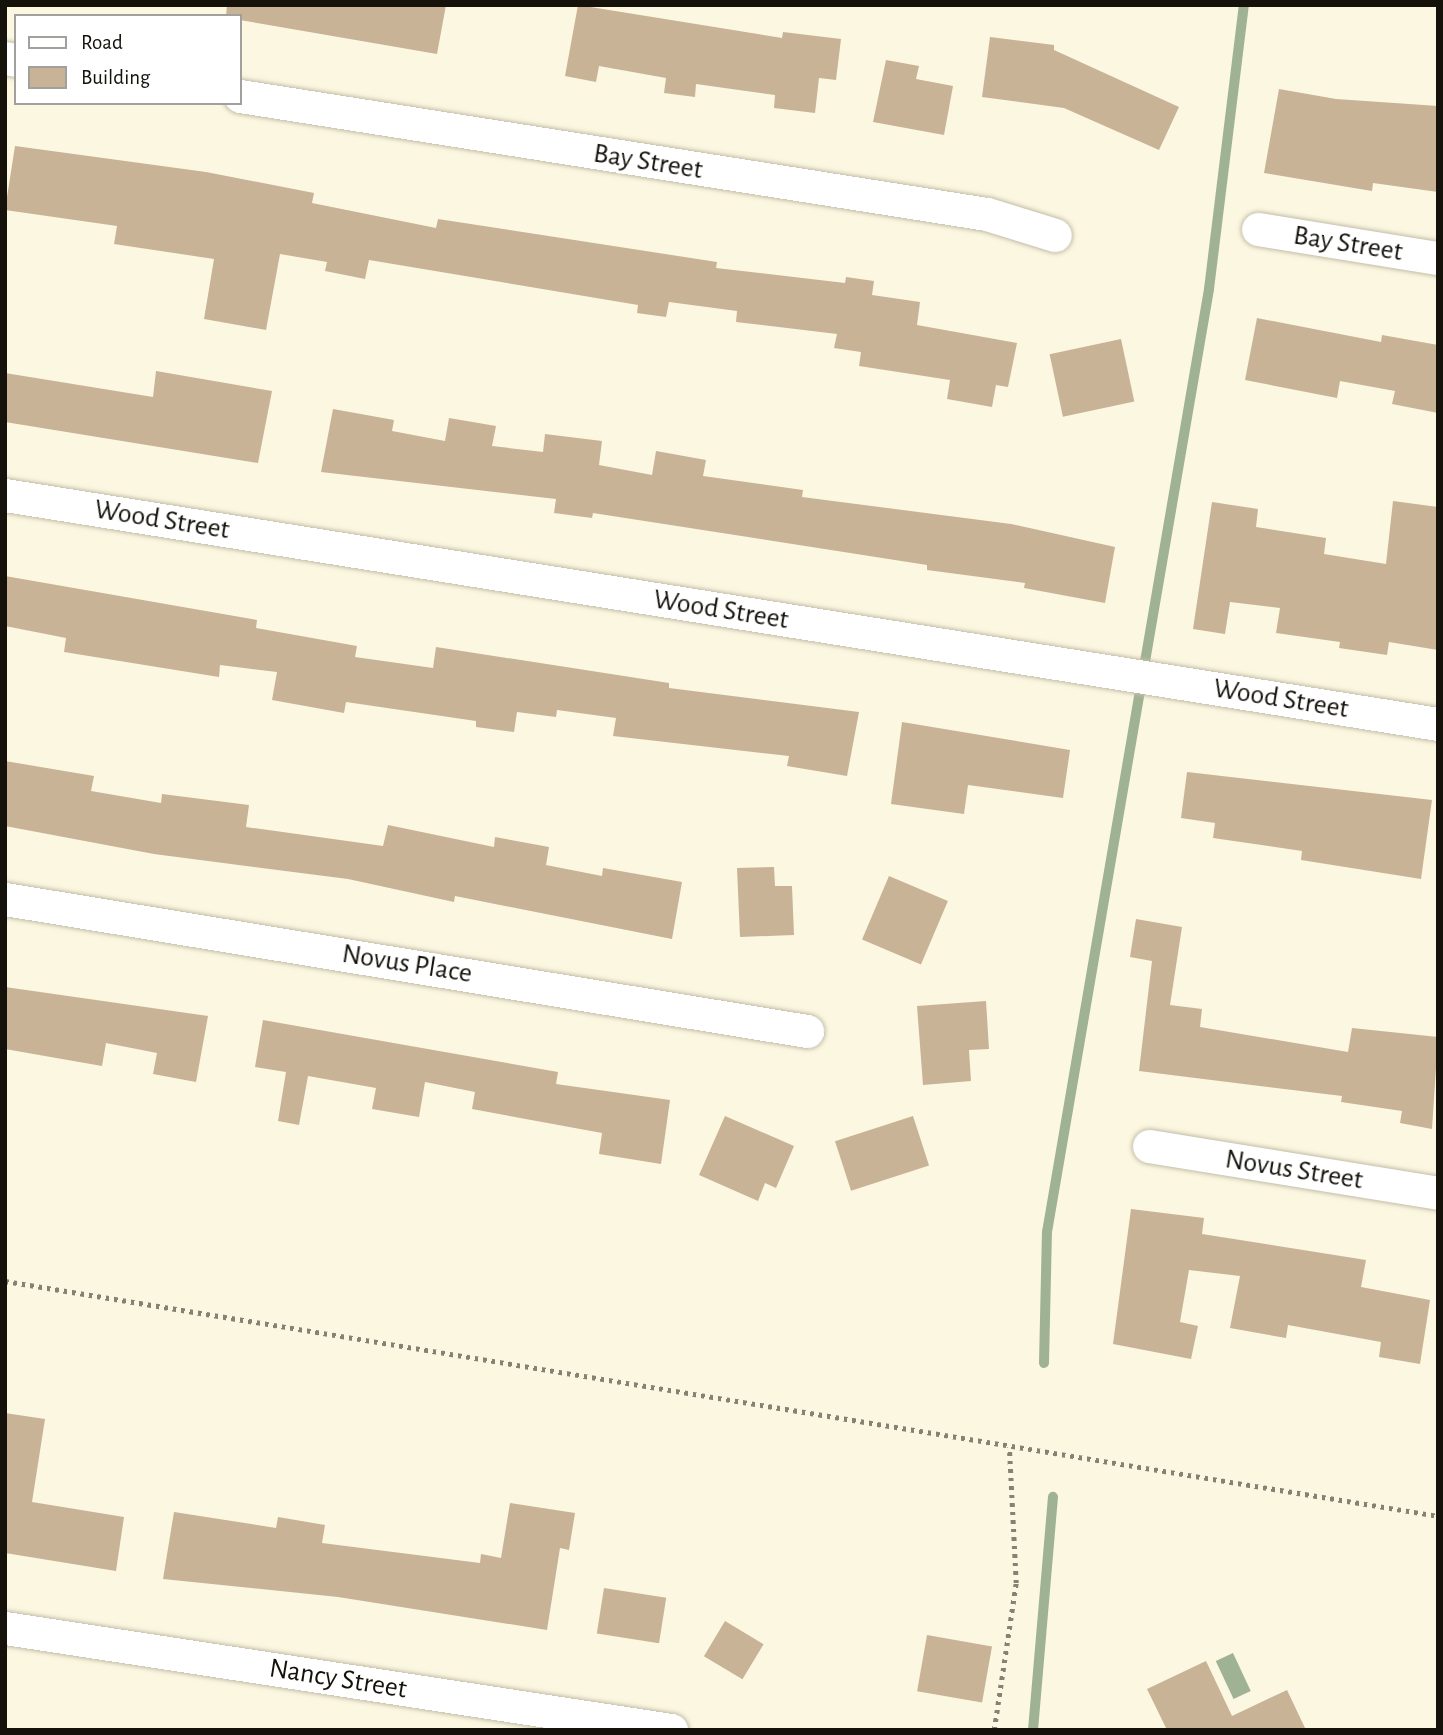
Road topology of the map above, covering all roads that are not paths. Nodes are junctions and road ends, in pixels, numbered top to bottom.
1 (242, 96) edge
2 (1258, 229) dead end
3 (1055, 235) dead end
4 (1438, 258) edge
5 (5, 495) edge
6 (1438, 724) edge
7 (5, 899) edge
8 (807, 1031) dead end
9 (1149, 1146) dead end
10 (1438, 1193) edge
11 (5, 1628) edge
12 (671, 1730) edge

1 - 3 street, Bay Street
2 - 4 street, Bay Street
5 - 6 street, Wood Street
7 - 8 street, Novus Place
9 - 10 street, Novus Street
11 - 12 street, Nancy Street

